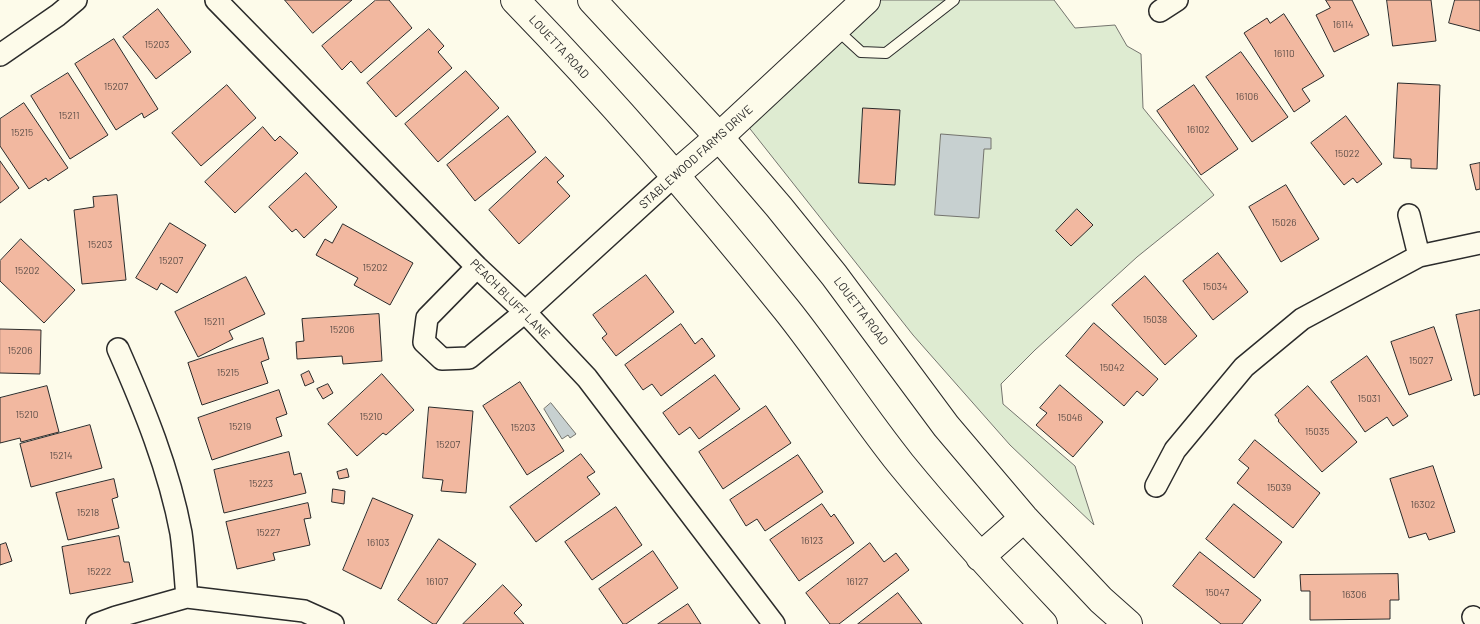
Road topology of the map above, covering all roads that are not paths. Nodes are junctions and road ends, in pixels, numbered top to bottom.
1 (76, 0) edge
2 (216, 0) edge
3 (515, 0) edge
4 (592, 0) edge
5 (866, 0) edge
6 (954, 0) edge
7 (836, 28) junction
8 (0, 55) edge
9 (719, 137) junction
10 (675, 175) junction
11 (1409, 215) dead end
12 (1480, 243) edge
13 (1420, 256) junction
14 (477, 266) junction
15 (525, 312) junction
16 (118, 349) dead end
17 (1156, 486) dead end
18 (1024, 518) junction
19 (980, 557) junction
20 (187, 597) junction
21 (98, 624) edge
22 (333, 624) edge
23 (774, 624) edge
24 (1043, 624) edge
25 (1128, 624) edge

1 - 8 street
2 - 14 street, PEACH BLUFF LANE
3 - 10 main road, LOUETTA ROAD
4 - 9 main road, LOUETTA ROAD
5 - 7 main road, STABLEWOOD FARMS DRIVE
6 - 7 lane
7 - 9 main road, STABLEWOOD FARMS DRIVE
9 - 10 main road, STABLEWOOD FARMS DRIVE
9 - 18 main road, LOUETTA ROAD
10 - 15 street, STABLEWOOD FARMS DRIVE
10 - 19 main road, LOUETTA ROAD
11 - 13 street
12 - 13 street
13 - 17 street
14 - 15 street, PEACH BLUFF LANE
14 - 15 street, STABLEWOOD FARMS DRIVE
15 - 23 street, PEACH BLUFF LANE
16 - 20 street
18 - 19 main road
18 - 25 main road, LOUETTA ROAD
19 - 24 main road, LOUETTA ROAD
20 - 21 street
20 - 22 street

